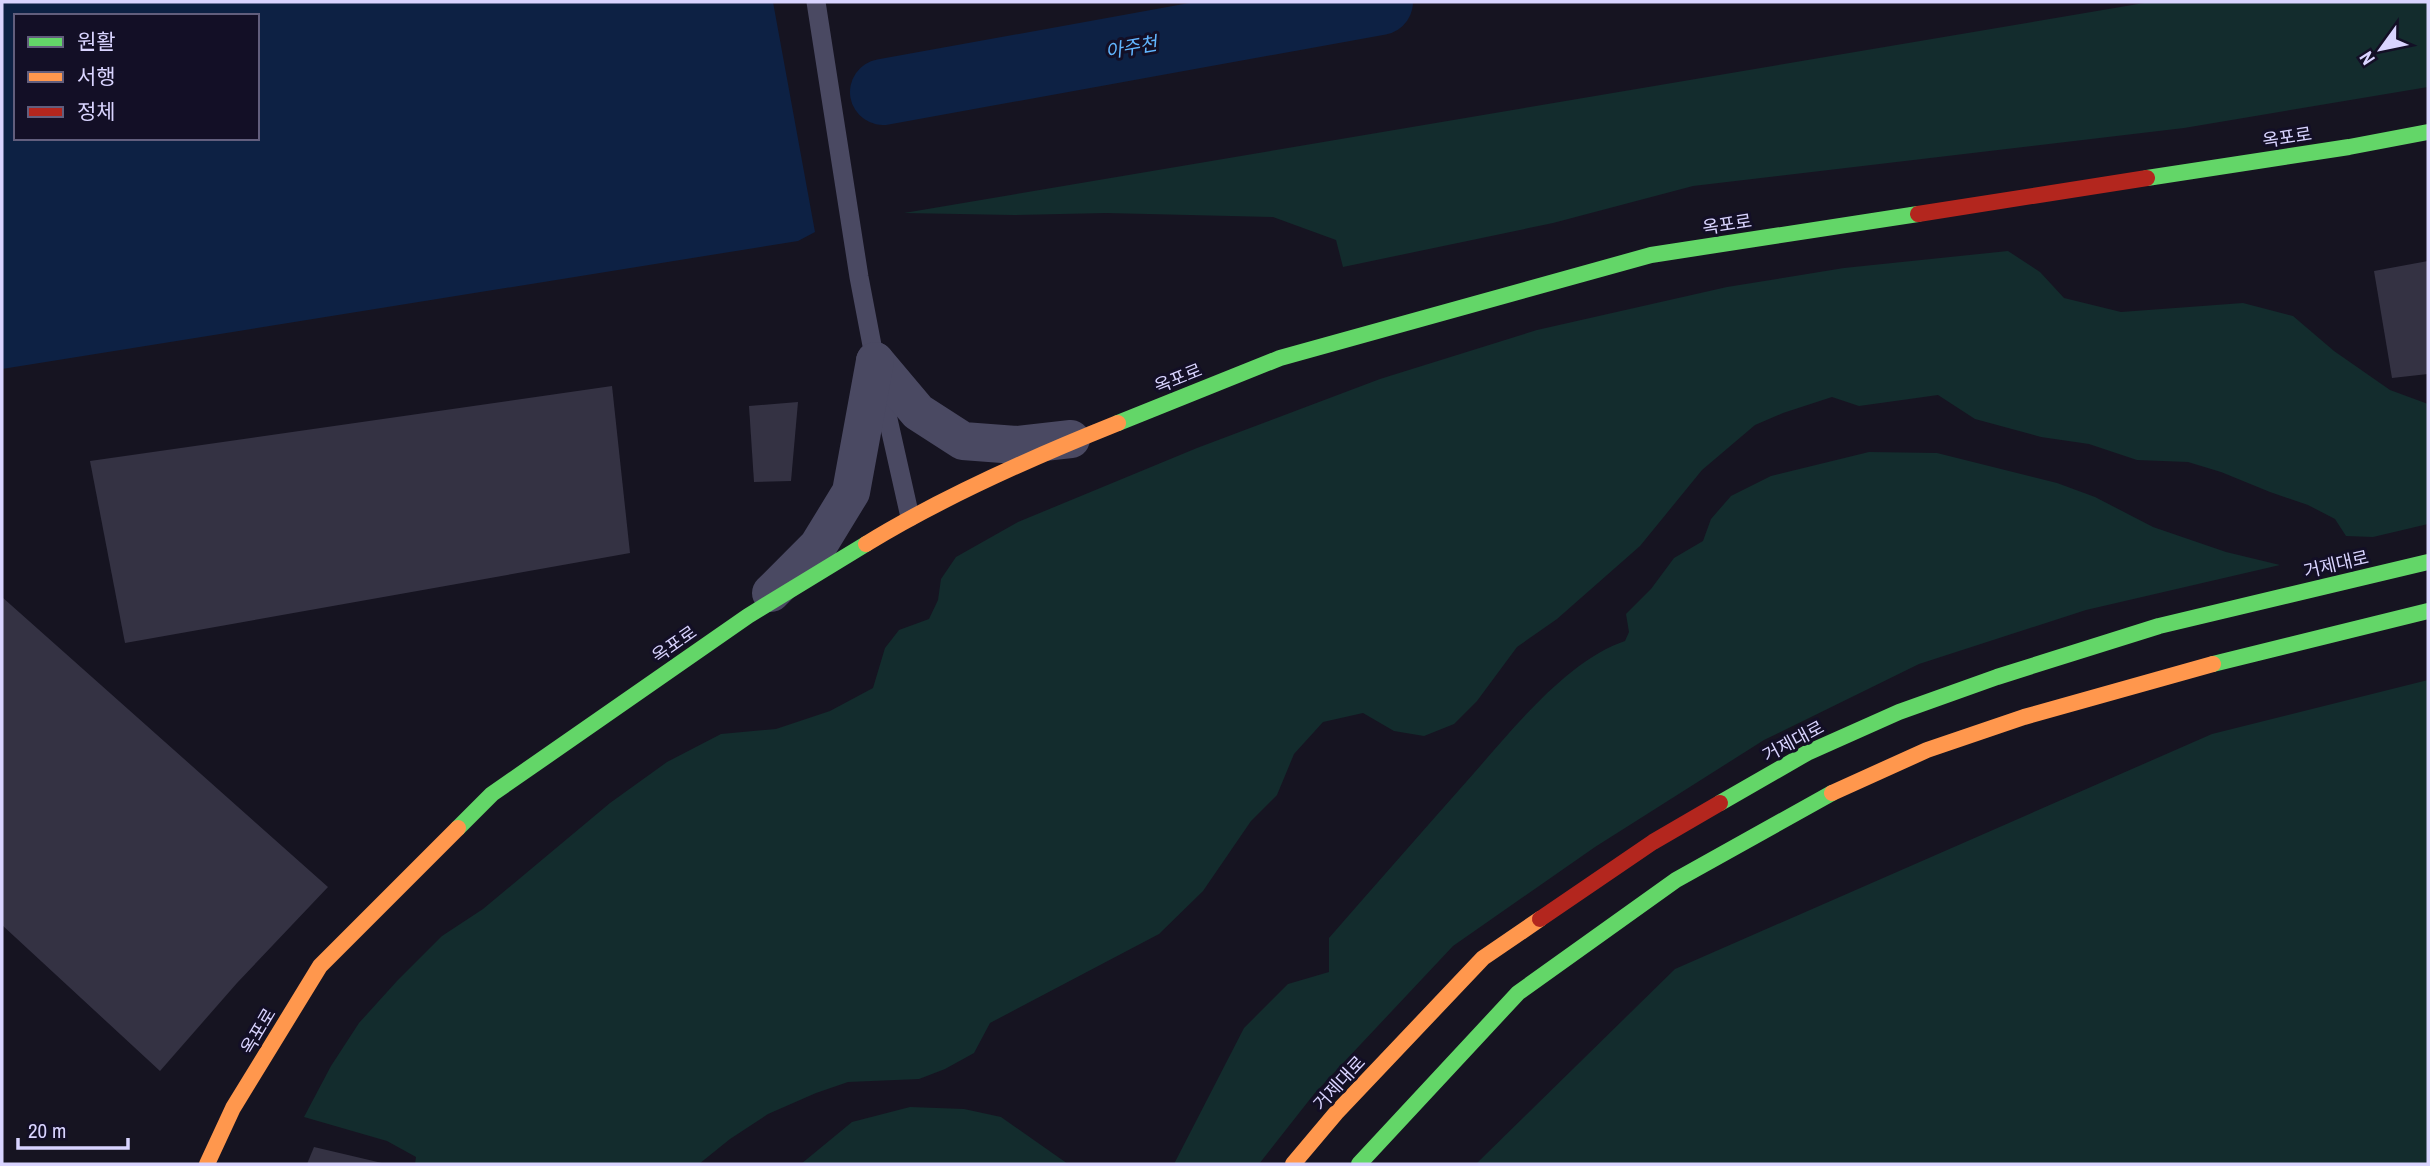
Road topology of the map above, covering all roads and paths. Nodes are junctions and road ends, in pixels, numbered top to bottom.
1 (816, 2) edge
2 (2428, 132) edge
3 (875, 362) junction
4 (1080, 438) junction
5 (910, 517) junction
6 (2428, 562) edge
7 (2428, 611) edge
8 (748, 617) junction
9 (207, 1164) edge
10 (1293, 1164) edge
11 (1359, 1164) edge

1 - 3 lane
2 - 4 street, 옥포로
3 - 4 street
3 - 5 lane
3 - 8 street
4 - 5 street, 옥포로
5 - 8 street, 옥포로
6 - 10 street, 거제대로
7 - 11 street
8 - 9 street, 옥포로

